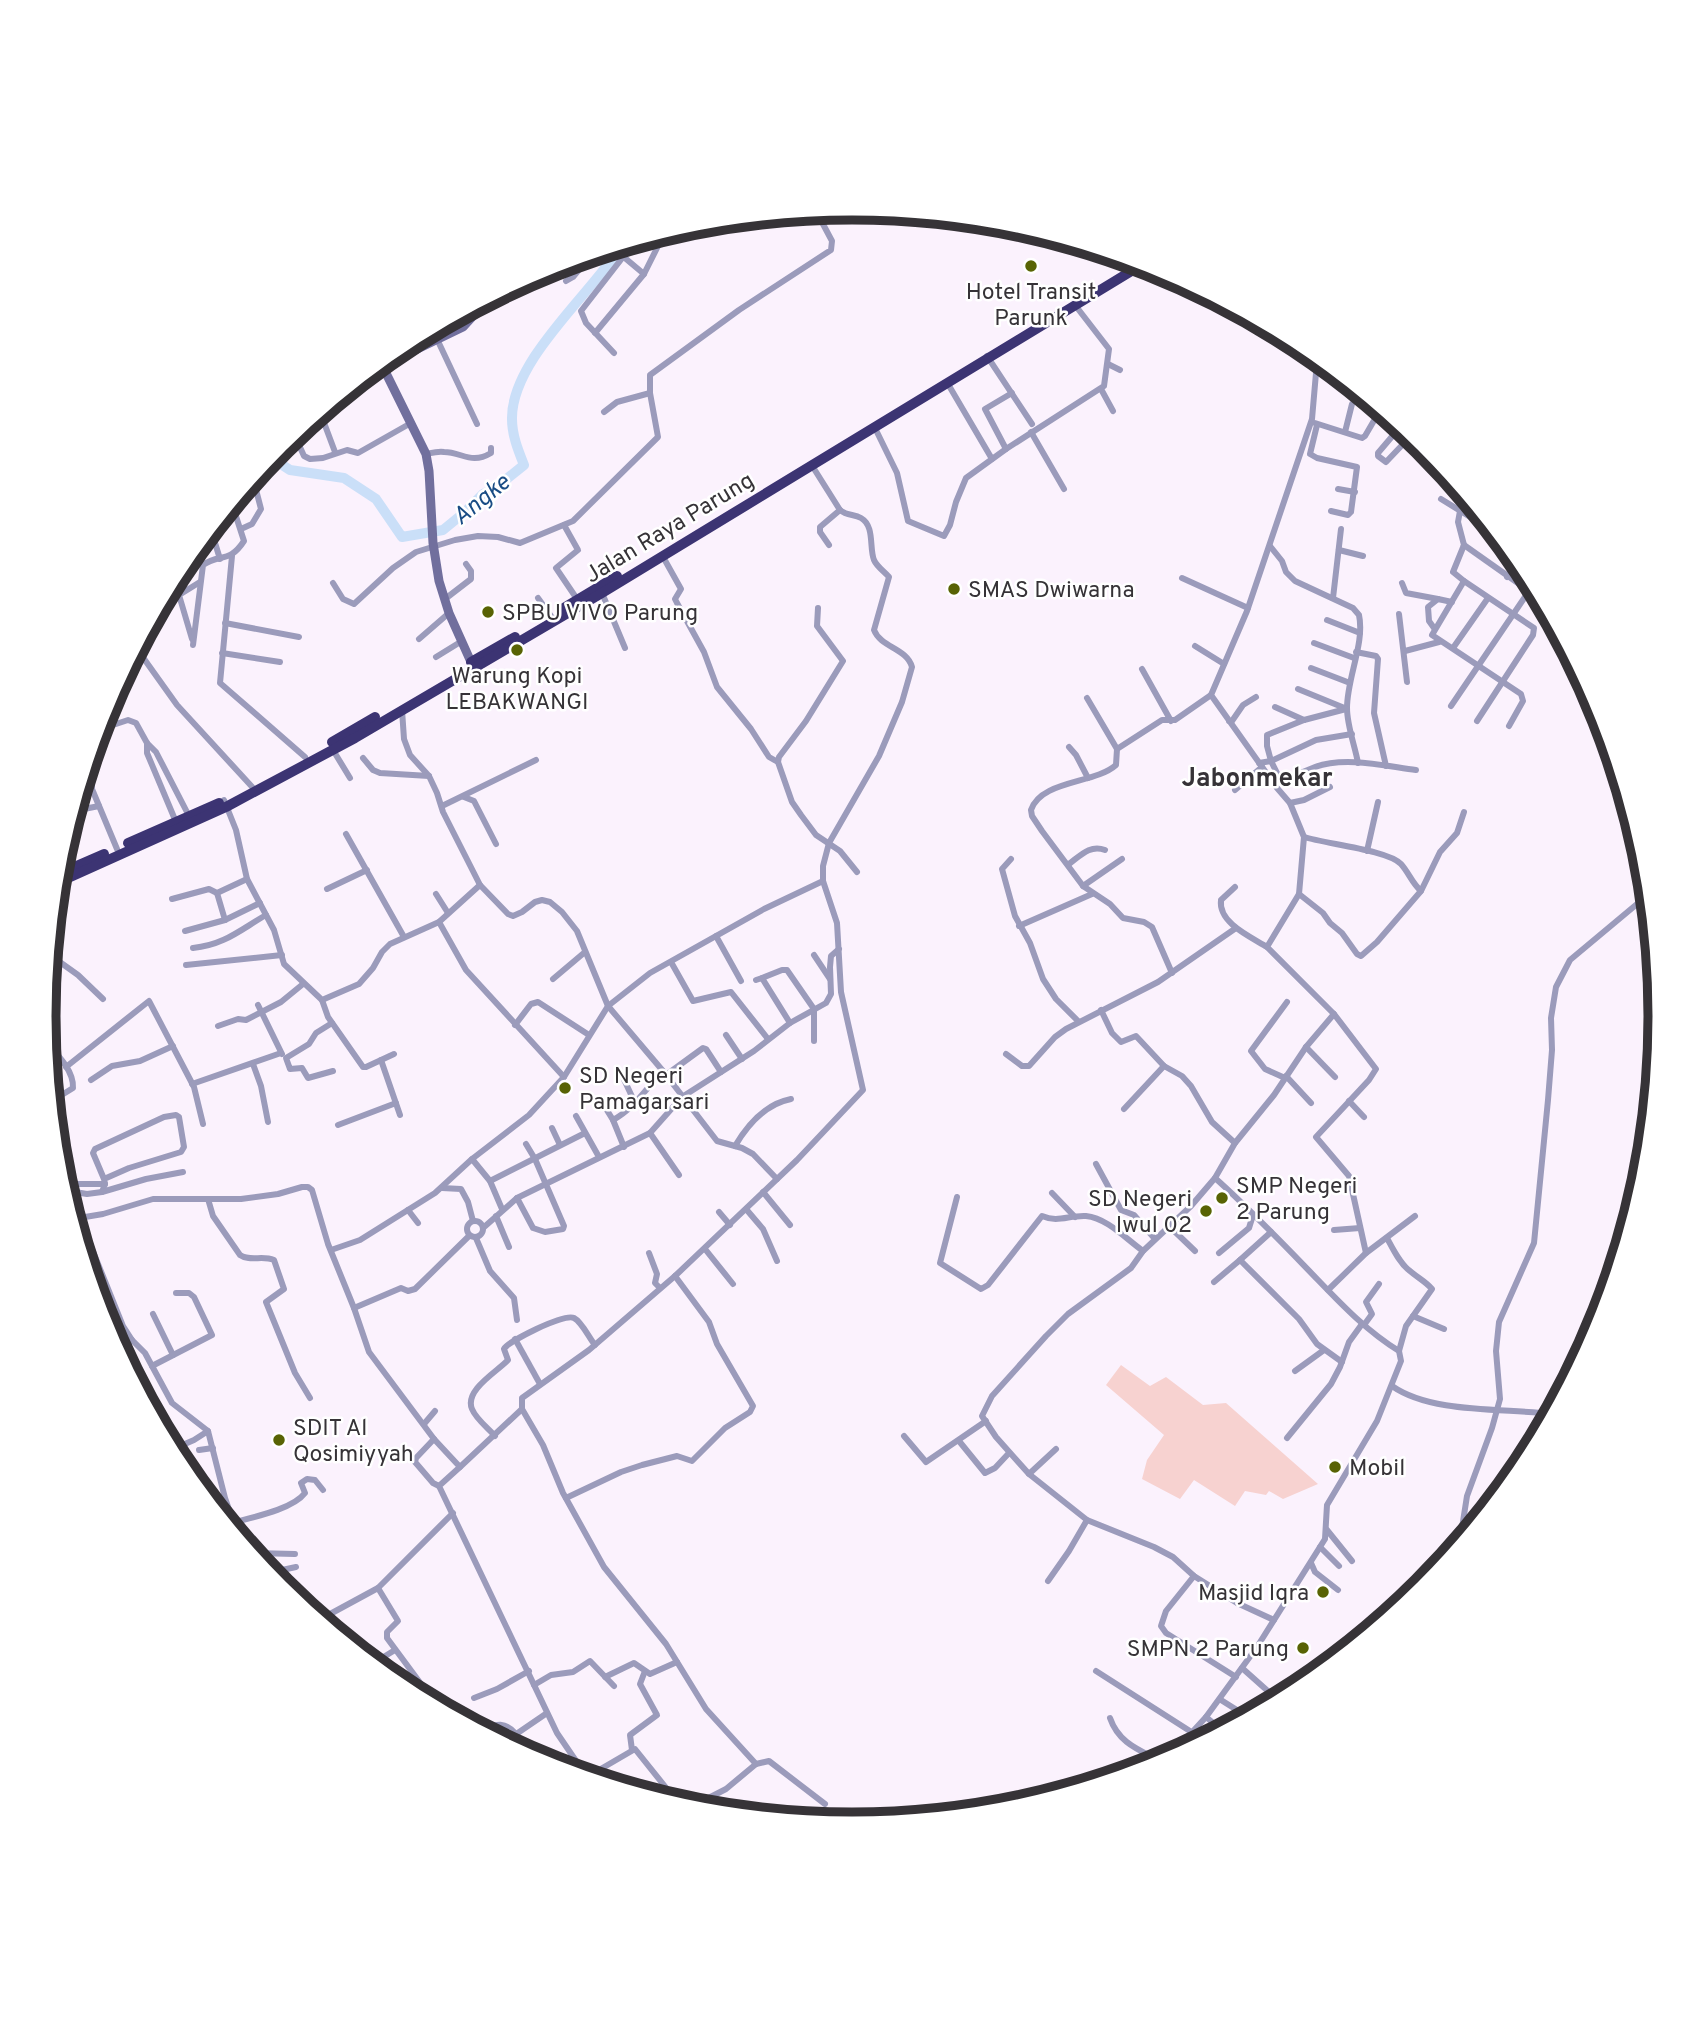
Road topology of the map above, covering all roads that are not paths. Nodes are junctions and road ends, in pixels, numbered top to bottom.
1 (821, 221) edge
2 (659, 244) edge
3 (622, 256) joint
4 (579, 269) edge
5 (1129, 270) edge
6 (644, 274) junction
7 (566, 281) dead end
8 (1074, 304) junction
9 (473, 317) edge
10 (595, 332) junction
11 (437, 339) junction
12 (428, 343) edge
13 (614, 353) dead end
14 (988, 357) junction
15 (1108, 364) junction
16 (1121, 370) dead end
17 (1317, 370) edge
18 (385, 372) edge
19 (948, 384) junction
20 (1101, 389) junction
21 (650, 393) junction
22 (1012, 393) junction
23 (1352, 404) dead end
24 (1113, 411) dead end
25 (604, 412) dead end
26 (1376, 417) edge
27 (323, 421) edge
28 (1314, 422) junction
29 (411, 423) junction
30 (477, 424) dead end
31 (875, 428) junction
32 (1031, 428) junction
33 (1346, 432) junction
34 (1395, 434) edge
35 (1405, 442) edge
36 (298, 445) edge
37 (491, 448) dead end
38 (1006, 449) junction
39 (335, 452) junction
40 (426, 454) junction
41 (992, 459) junction
42 (811, 464) junction
43 (256, 489) edge
44 (1064, 489) dead end
45 (1338, 489) dead end
46 (1355, 492) junction
47 (1441, 499) dead end
48 (1462, 504) edge
49 (1460, 509) junction
50 (840, 510) junction
51 (1331, 510) dead end
52 (236, 514) edge
53 (1472, 517) edge
54 (564, 525) junction
55 (241, 529) junction
56 (1341, 529) dead end
57 (214, 541) edge
58 (434, 544) junction
59 (829, 545) dead end
60 (1464, 545) junction
61 (1270, 546) junction
62 (1339, 551) junction
63 (662, 555) junction
64 (232, 556) junction
65 (1363, 556) dead end
66 (220, 558) junction
67 (466, 564) dead end
68 (1512, 569) edge
69 (1507, 577) junction
70 (1182, 579) dead end
71 (1464, 581) junction
72 (200, 582) junction
73 (333, 583) dead end
74 (1402, 583) dead end
75 (1524, 589) edge
76 (602, 593) junction
77 (1527, 594) edge
78 (538, 598) dead end
79 (1333, 598) junction
80 (1488, 598) junction
81 (444, 599) junction
82 (578, 599) junction
83 (1438, 599) junction
84 (1452, 602) junction
85 (818, 608) dead end
86 (1248, 608) junction
87 (449, 613) junction
88 (1399, 614) dead end
89 (1514, 615) junction
90 (551, 616) junction
91 (1326, 620) dead end
92 (225, 623) junction
93 (1434, 628) junction
94 (1360, 633) junction
95 (299, 637) dead end
96 (419, 639) dead end
97 (462, 641) junction
98 (1439, 642) junction
99 (1314, 643) dead end
100 (1195, 646) dead end
101 (625, 648) dead end
102 (1453, 648) junction
103 (1405, 651) junction
104 (222, 653) junction
105 (1355, 655) junction
106 (142, 657) edge
107 (436, 657) dead end
108 (471, 662) junction
109 (280, 663) dead end
110 (1224, 664) junction
111 (1478, 664) junction
112 (1311, 668) dead end
113 (1142, 669) dead end
114 (1501, 680) junction
115 (1407, 682) dead end
116 (1350, 683) junction
117 (1297, 689) dead end
118 (1211, 695) junction
119 (1256, 697) dead end
120 (1087, 698) dead end
121 (1451, 706) dead end
122 (1275, 708) dead end
123 (1346, 709) junction
124 (402, 710) junction
125 (1304, 720) junction
126 (1171, 721) junction
127 (1228, 721) junction
128 (1476, 721) dead end
129 (112, 725) edge
130 (1509, 726) dead end
131 (353, 734) junction
132 (1352, 734) junction
133 (147, 743) junction
134 (1069, 747) dead end
135 (1117, 749) junction
136 (332, 750) junction
137 (305, 757) junction
138 (363, 758) dead end
139 (536, 760) dead end
140 (1271, 761) junction
141 (778, 762) junction
142 (161, 763) junction
143 (1358, 763) junction
144 (1260, 765) junction
145 (152, 766) junction
146 (1386, 766) junction
147 (1416, 770) dead end
148 (429, 776) junction
149 (350, 778) dead end
150 (1088, 778) junction
151 (92, 781) dead end
152 (1330, 787) dead end
153 (254, 788) junction
154 (1235, 790) dead end
155 (462, 797) junction
156 (1378, 802) dead end
157 (1290, 803) junction
158 (225, 804) junction
159 (99, 806) junction
160 (442, 806) junction
161 (83, 809) edge
162 (1464, 812) dead end
163 (190, 819) junction
164 (177, 825) junction
165 (346, 834) dead end
166 (1304, 837) junction
167 (829, 843) junction
168 (496, 844) dead end
169 (117, 849) junction
170 (1105, 850) dead end
171 (1367, 851) junction
172 (1011, 859) dead end
173 (1122, 859) dead end
174 (71, 862) edge
175 (1069, 864) junction
176 (367, 870) junction
177 (74, 871) junction
178 (69, 872) edge
179 (857, 872) dead end
180 (69, 875) edge
181 (247, 879) junction
182 (823, 881) junction
183 (480, 885) junction
184 (1083, 886) junction
185 (1235, 887) dead end
186 (327, 889) dead end
187 (1421, 891) junction
188 (217, 893) junction
189 (436, 894) dead end
190 (1092, 894) junction
191 (1299, 894) junction
192 (172, 899) dead end
193 (1640, 901) edge
194 (260, 903) junction
195 (448, 913) junction
196 (266, 915) junction
197 (225, 920) junction
198 (439, 922) junction
199 (1019, 926) junction
200 (1236, 928) junction
201 (186, 932) dead end
202 (716, 936) junction
203 (404, 937) junction
204 (1267, 947) junction
205 (193, 948) dead end
206 (839, 949) junction
207 (585, 952) junction
208 (282, 954) junction
209 (814, 955) dead end
210 (58, 961) edge
211 (671, 962) junction
212 (186, 965) dead end
213 (1172, 973) junction
214 (553, 979) dead end
215 (741, 981) dead end
216 (831, 981) junction
217 (303, 984) junction
218 (103, 999) dead end
219 (322, 1000) junction
220 (1287, 1002) dead end
221 (608, 1006) junction
222 (260, 1009) junction
223 (814, 1009) junction
224 (1101, 1010) junction
225 (1334, 1014) junction
226 (1078, 1021) junction
227 (332, 1023) junction
228 (790, 1023) junction
229 (514, 1025) junction
230 (218, 1026) dead end
231 (589, 1035) junction
232 (726, 1035) dead end
233 (768, 1040) junction
234 (814, 1041) dead end
235 (173, 1046) junction
236 (1306, 1047) junction
237 (394, 1054) dead end
238 (1006, 1054) dead end
239 (58, 1056) edge
240 (284, 1056) junction
241 (743, 1059) junction
242 (381, 1060) junction
243 (253, 1064) junction
244 (1164, 1066) junction
245 (66, 1067) junction
246 (333, 1071) dead end
247 (722, 1072) junction
248 (621, 1073) dead end
249 (664, 1073) junction
250 (564, 1077) junction
251 (1286, 1077) junction
252 (1335, 1077) dead end
253 (91, 1080) dead end
254 (192, 1084) junction
255 (61, 1096) edge
256 (682, 1097) junction
257 (600, 1099) dead end
258 (791, 1099) dead end
259 (1349, 1101) junction
260 (396, 1103) junction
261 (635, 1103) junction
262 (1311, 1103) dead end
263 (1124, 1109) dead end
264 (400, 1115) dead end
265 (576, 1116) dead end
266 (1364, 1116) dead end
267 (613, 1121) junction
268 (268, 1122) dead end
269 (203, 1124) dead end
270 (338, 1125) dead end
271 (552, 1128) dead end
272 (585, 1133) junction
273 (650, 1133) junction
274 (1236, 1143) junction
275 (526, 1144) dead end
276 (561, 1145) junction
277 (735, 1146) junction
278 (624, 1147) junction
279 (599, 1157) junction
280 (472, 1159) junction
281 (535, 1159) junction
282 (1096, 1164) dead end
283 (183, 1172) dead end
284 (679, 1175) dead end
285 (1215, 1178) junction
286 (777, 1180) junction
287 (490, 1181) junction
288 (105, 1182) junction
289 (545, 1184) junction
290 (74, 1186) edge
291 (442, 1188) junction
292 (75, 1190) edge
293 (102, 1192) junction
294 (763, 1192) junction
295 (1052, 1193) dead end
296 (957, 1197) dead end
297 (517, 1198) junction
298 (208, 1199) junction
299 (502, 1209) junction
300 (746, 1209) junction
301 (408, 1210) junction
302 (719, 1212) dead end
303 (1254, 1215) junction
304 (496, 1216) junction
305 (1415, 1216) dead end
306 (1075, 1217) junction
307 (82, 1218) edge
308 (473, 1221) junction
309 (418, 1223) dead end
310 (730, 1225) junction
311 (790, 1225) dead end
312 (1171, 1227) junction
313 (483, 1228) junction
314 (1360, 1228) junction
315 (1334, 1230) dead end
316 (1271, 1232) junction
317 (473, 1237) junction
318 (1387, 1238) junction
319 (1155, 1239) junction
320 (89, 1242) edge
321 (509, 1247) dead end
322 (705, 1249) junction
323 (331, 1251) junction
324 (1143, 1251) junction
325 (1195, 1251) dead end
326 (649, 1252) dead end
327 (1219, 1253) dead end
328 (1366, 1253) junction
329 (1240, 1260) junction
330 (777, 1261) dead end
331 (675, 1276) junction
332 (104, 1280) junction
333 (101, 1281) edge
334 (1214, 1282) dead end
335 (733, 1284) dead end
336 (1380, 1284) dead end
337 (660, 1288) junction
338 (1328, 1290) junction
339 (176, 1293) dead end
340 (354, 1308) junction
341 (115, 1311) joint
342 (153, 1314) dead end
343 (1413, 1316) junction
344 (517, 1320) dead end
345 (1363, 1324) junction
346 (1444, 1329) dead end
347 (515, 1339) junction
348 (132, 1340) junction
349 (127, 1344) edge
350 (595, 1345) junction
351 (1324, 1350) junction
352 (1399, 1351) junction
353 (173, 1356) junction
354 (1342, 1362) junction
355 (152, 1366) junction
356 (1295, 1371) dead end
357 (540, 1384) junction
358 (1392, 1386) junction
359 (310, 1398) dead end
360 (522, 1409) junction
361 (1498, 1409) junction
362 (435, 1410) dead end
363 (1543, 1413) edge
364 (986, 1421) junction
365 (424, 1424) junction
366 (208, 1431) junction
367 (495, 1436) junction
368 (904, 1436) dead end
369 (1287, 1438) dead end
370 (434, 1439) junction
371 (960, 1441) junction
372 (182, 1446) edge
373 (213, 1448) junction
374 (1056, 1449) dead end
375 (199, 1450) dead end
376 (1009, 1453) junction
377 (460, 1467) junction
378 (1029, 1474) junction
379 (439, 1486) junction
380 (323, 1490) dead end
381 (566, 1499) junction
382 (228, 1510) edge
383 (453, 1513) junction
384 (236, 1520) edge
385 (1087, 1520) junction
386 (1326, 1527) junction
387 (1462, 1528) edge
388 (1320, 1547) junction
389 (265, 1554) edge
390 (295, 1555) dead end
391 (1352, 1561) dead end
392 (1311, 1563) junction
393 (1339, 1566) dead end
394 (296, 1567) dead end
395 (280, 1570) edge
396 (1194, 1576) junction
397 (1048, 1581) dead end
398 (378, 1588) junction
399 (1338, 1590) dead end
400 (327, 1615) edge
401 (1274, 1620) junction
402 (395, 1650) junction
403 (382, 1658) edge
404 (677, 1661) junction
405 (1242, 1668) junction
406 (529, 1671) junction
407 (645, 1671) junction
408 (1097, 1671) dead end
409 (605, 1677) junction
410 (1236, 1678) junction
411 (421, 1684) dead end
412 (534, 1685) junction
413 (614, 1686) dead end
414 (1271, 1694) edge
415 (474, 1698) dead end
416 (1221, 1700) junction
417 (1240, 1712) edge
418 (547, 1713) junction
419 (1206, 1717) junction
420 (1110, 1718) dead end
421 (1216, 1725) edge
422 (492, 1726) edge
423 (1193, 1732) junction
424 (515, 1733) junction
425 (511, 1736) edge
426 (1186, 1739) edge
427 (632, 1750) junction
428 (1150, 1755) edge
429 (578, 1764) edge
430 (756, 1764) junction
431 (597, 1771) edge
432 (669, 1791) edge
433 (707, 1800) edge
434 (825, 1804) dead end

1 - 21 street
2 - 6 street
3 - 6 street
3 - 10 street
4 - 7 street
5 - 8 highway, Jalan Raya Parung
6 - 10 street
8 - 14 highway, Jalan Raya Parung
8 - 15 street
9 - 11 main road
10 - 13 street
11 - 12 main road
11 - 30 street
14 - 19 highway, Jalan Raya Parung
14 - 22 street
14 - 42 highway, Jalan Raya Parung
15 - 16 street
15 - 20 street
17 - 28 street
18 - 29 main road
19 - 31 highway, Jalan Raya Parung
19 - 41 street
20 - 24 street
20 - 32 street
21 - 25 street
21 - 54 street
22 - 32 street
22 - 38 street
23 - 33 street
26 - 33 street
27 - 39 street
28 - 33 street
28 - 46 street
28 - 61 street
29 - 39 street
29 - 40 main road
31 - 41 street
31 - 42 highway, Jalan Raya Parung
32 - 38 street
32 - 44 street
34 - 35 street
36 - 39 street
37 - 40 street
38 - 41 street
40 - 58 main road
42 - 50 street
42 - 63 highway, Jalan Raya Parung
42 - 82 highway, Jalan Raya Parung
43 - 55 street
45 - 46 street
46 - 51 street
47 - 49 street
48 - 49 street
49 - 53 street
49 - 60 street
50 - 59 street
50 - 167 street
52 - 55 street
54 - 58 street
54 - 82 street
55 - 64 street
56 - 62 street
57 - 66 street
58 - 73 street
58 - 81 main road
60 - 69 street
60 - 71 street
61 - 79 street
61 - 86 street
62 - 65 street
62 - 79 street
63 - 76 highway, Jalan Raya Parung
63 - 141 street
64 - 66 street
64 - 92 street
66 - 72 street
67 - 81 street
68 - 69 street
69 - 75 street
70 - 86 street
71 - 80 street
71 - 84 street
72 - 72 street
74 - 83 street
76 - 101 street
76 - 124 highway, Jalan Raya Parung
77 - 89 street
78 - 90 street
79 - 94 street
80 - 89 street
80 - 102 street
81 - 87 main road
82 - 90 highway, Jalan Raya Parung
83 - 84 street
83 - 93 street
84 - 93 street
85 - 141 street
86 - 110 street
87 - 96 street
87 - 97 main road
88 - 103 street
89 - 111 street
89 - 114 street
90 - 108 highway, Jalan Raya Parung
91 - 94 street
92 - 95 street
92 - 104 street
93 - 98 street
94 - 105 street
97 - 107 street
97 - 108 main road
98 - 102 street
98 - 103 street
99 - 105 street
100 - 110 street
102 - 111 street
103 - 115 street
104 - 109 street
104 - 137 street
105 - 116 street
105 - 146 street
106 - 153 street
108 - 131 highway, Jalan Raya Parung
110 - 118 street
111 - 114 street
111 - 121 street
112 - 116 street
113 - 126 street
114 - 128 street
114 - 130 street
116 - 123 street
117 - 123 street
118 - 126 street
118 - 127 street
119 - 127 street
120 - 135 street
122 - 125 street
123 - 125 street
123 - 132 street
124 - 131 highway, Jalan Raya Parung
124 - 148 street
125 - 140 street
126 - 135 street
127 - 144 street
129 - 133 street
131 - 136 highway, Jalan Raya Parung
131 - 137 highway, Jalan Raya Parung
132 - 140 street
132 - 143 street
133 - 142 street
133 - 145 street
134 - 150 street
135 - 150 street
136 - 149 street
136 - 153 highway, Jalan Raya Parung
137 - 153 highway, Jalan Raya Parung
138 - 148 street
139 - 155 street
140 - 143 street
140 - 144 street
141 - 167 street
142 - 145 street
142 - 163 street
143 - 146 street
144 - 154 street
144 - 157 street
145 - 164 street
146 - 147 street
148 - 160 street
150 - 175 street
151 - 159 street
152 - 157 street
153 - 158 highway, Jalan Raya Parung
155 - 160 street
155 - 168 street
156 - 171 street
157 - 166 street
158 - 163 highway, Jalan Raya Parung
158 - 181 street
159 - 161 street
159 - 169 street
160 - 183 street
162 - 187 street
163 - 164 highway, Jalan Raya Parung
164 - 169 highway, Jalan Raya Parung
164 - 177 highway, Jalan Raya Parung
165 - 176 street
166 - 171 street
166 - 191 street
167 - 179 street
167 - 182 street
169 - 177 highway, Jalan Raya Parung
170 - 175 street
171 - 187 street
172 - 199 street
173 - 184 street
174 - 177 street
175 - 184 street
176 - 186 street
176 - 203 street
177 - 178 highway, Jalan Raya Parung
177 - 180 highway, Jalan Raya Parung
181 - 188 street
181 - 194 street
182 - 202 street
182 - 206 street
183 - 195 street
183 - 207 street
184 - 190 street
185 - 200 street
187 - 191 street
188 - 192 street
188 - 197 street
189 - 195 street
190 - 199 street
190 - 213 street
191 - 204 street
193 - 361 street
194 - 196 street
194 - 197 street
195 - 198 street
196 - 205 street
196 - 208 street
197 - 201 street
198 - 203 street
198 - 229 street
199 - 226 street
200 - 204 street
200 - 213 street
202 - 211 street
202 - 215 street
203 - 219 street
204 - 225 street
206 - 216 street
206 - 286 street
207 - 214 street
207 - 221 street
208 - 212 street
208 - 217 street
209 - 216 street
210 - 218 street
211 - 221 street
211 - 233 street
213 - 224 street
216 - 223 street
217 - 219 street
217 - 222 street
219 - 227 street
220 - 251 street
221 - 231 street
221 - 249 street
222 - 230 street
222 - 240 street
223 - 228 street
223 - 228 street
223 - 234 street
224 - 226 street
224 - 244 street
225 - 236 street
225 - 259 street
226 - 238 street
227 - 240 street
227 - 242 street
228 - 233 street
229 - 231 street
229 - 250 street
231 - 250 street
232 - 241 street
233 - 241 street
235 - 245 street
235 - 253 street
235 - 254 street
236 - 251 street
236 - 252 street
237 - 242 street
239 - 245 street
240 - 243 street
240 - 246 street
241 - 247 street
242 - 260 street
243 - 254 street
243 - 268 street
244 - 263 street
244 - 274 street
245 - 255 street
247 - 249 street
247 - 256 street
248 - 261 street
249 - 256 street
249 - 261 street
250 - 280 street
251 - 262 street
251 - 274 street
254 - 269 street
256 - 273 street
256 - 277 street
257 - 267 street
258 - 277 street
259 - 266 street
259 - 314 street
260 - 264 street
260 - 270 street
261 - 267 street
265 - 272 street
267 - 278 street
271 - 276 street
272 - 276 street
272 - 279 street
273 - 278 street
273 - 284 street
274 - 285 street
275 - 281 street
276 - 281 street
277 - 286 street
278 - 279 street
279 - 289 street
280 - 287 street
280 - 291 street
281 - 287 street
281 - 289 street
282 - 319 street
283 - 293 street
285 - 303 street
285 - 312 street
286 - 294 street
287 - 299 street
288 - 288 street
288 - 290 street
288 - 293 street
289 - 297 street
289 - 297 street
291 - 301 street
291 - 308 street
292 - 293 street
294 - 300 street
294 - 311 street
295 - 306 street
296 - 306 street
297 - 299 street
298 - 307 street
298 - 323 street
298 - 359 street
299 - 304 street
300 - 310 street
300 - 330 street
301 - 309 street
301 - 323 street
302 - 310 street
303 - 316 street
303 - 327 street
304 - 313 street
304 - 321 street
305 - 318 street
306 - 324 street
308 - 313 street
308 - 317 street
310 - 322 street
312 - 319 street
312 - 325 street
313 - 317 street
314 - 315 street
314 - 328 street
316 - 329 street
316 - 338 street
317 - 340 street
317 - 344 street
318 - 328 street
318 - 343 street
319 - 324 street
320 - 332 street
322 - 331 street
322 - 335 street
323 - 340 street
324 - 364 street
326 - 337 street
328 - 338 street
329 - 334 street
329 - 351 street
331 - 337 street
331 - 381 street
332 - 333 street
332 - 341 street
336 - 345 street
337 - 350 street
338 - 345 street
339 - 353 street
340 - 365 street
341 - 348 street
342 - 353 street
343 - 346 street
343 - 352 street
345 - 352 street
345 - 354 street
347 - 350 street
347 - 357 street
347 - 367 street
348 - 349 street
348 - 355 street
350 - 357 street
351 - 354 street
351 - 356 street
352 - 358 street
353 - 355 street
354 - 369 street
355 - 366 street
357 - 360 street
358 - 361 street
358 - 386 street
360 - 367 street
360 - 381 street
361 - 363 street
361 - 387 street
362 - 365 street
364 - 371 street
364 - 376 street
365 - 370 street
366 - 372 street
366 - 373 street
367 - 377 street
368 - 371 street
370 - 377 street
370 - 379 street
371 - 376 street
373 - 375 street
373 - 382 street
374 - 378 street
376 - 378 street
377 - 379 street
378 - 385 street
379 - 383 street
380 - 384 street
381 - 404 street
383 - 398 street
383 - 406 street
385 - 396 street
385 - 397 street
386 - 388 street
386 - 391 street
388 - 392 street
388 - 393 street
389 - 390 street
392 - 399 street
392 - 401 street
394 - 395 street
396 - 401 street
396 - 410 street
398 - 400 street
398 - 402 street
401 - 405 street
402 - 403 street
402 - 411 street
404 - 407 street
404 - 430 street
405 - 410 street
405 - 414 street
406 - 412 street
406 - 415 street
407 - 409 street
407 - 427 street
408 - 423 street
409 - 412 street
409 - 413 street
410 - 416 street
412 - 418 street
416 - 417 street
416 - 419 street
418 - 424 street
418 - 429 street
419 - 421 street
419 - 423 street
420 - 428 street
422 - 424 street
423 - 426 street
424 - 425 street
427 - 431 street
427 - 432 street
430 - 433 street
430 - 434 street

